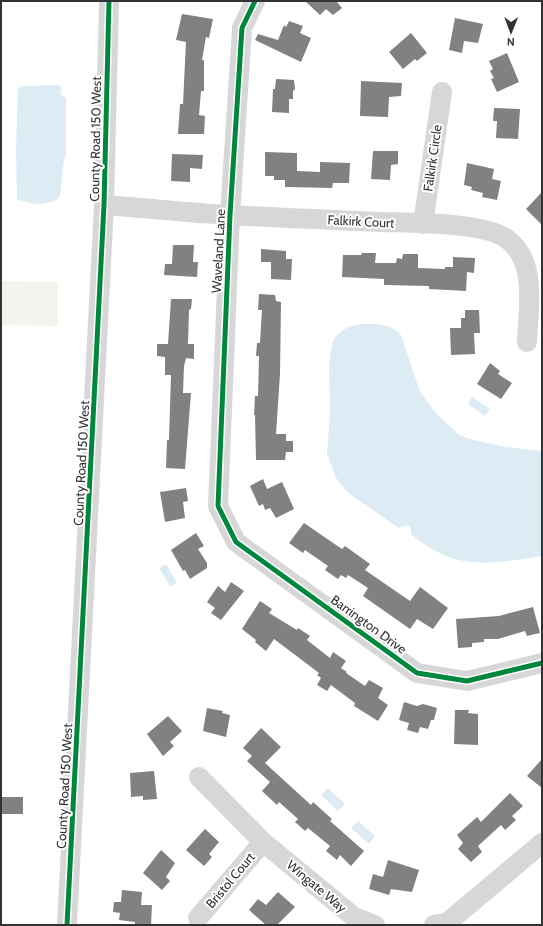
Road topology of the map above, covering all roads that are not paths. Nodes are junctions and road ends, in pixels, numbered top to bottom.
1 (109, 1) edge
2 (255, 1) edge
3 (442, 92) dead end
4 (104, 205) junction
5 (230, 215) junction
6 (423, 224) junction
7 (527, 342) dead end
8 (218, 506) joint
9 (542, 663) edge
10 (199, 777) dead end
11 (263, 842) junction
12 (542, 843) edge
13 (198, 918) dead end
14 (68, 925) edge
15 (375, 925) edge
16 (434, 925) edge

1 - 4 street, County Road 150 West
2 - 5 street, Waveland Lane
3 - 6 street, Falkirk Circle
4 - 5 street, Falkirk Court
4 - 14 street, County Road 150 West
5 - 6 street, Falkirk Court
5 - 8 street, Waveland Lane
6 - 7 street, Falkirk Court
8 - 9 street, Barrington Drive
10 - 11 street, Wingate Way
11 - 13 street, Bristol Court
11 - 15 street, Wingate Way
12 - 16 street

